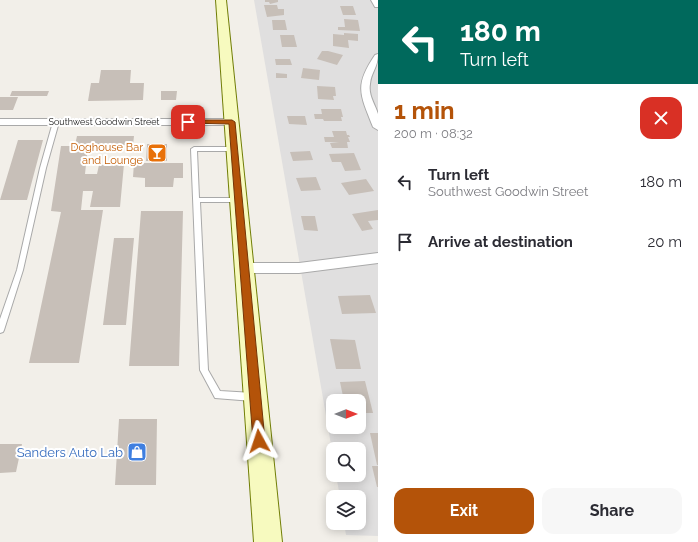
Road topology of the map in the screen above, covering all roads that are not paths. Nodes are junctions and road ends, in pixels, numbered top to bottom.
1 (221, 0) edge
2 (375, 0) edge
3 (378, 5) edge
4 (378, 57) edge
5 (0, 122) edge
6 (56, 122) junction
7 (232, 122) junction
8 (378, 127) edge
9 (234, 149) junction
10 (196, 200) junction
11 (238, 200) junction
12 (378, 258) edge
13 (244, 268) junction
14 (0, 330) edge
15 (255, 397) junction
16 (268, 542) edge

1 - 7 street
2 - 3 street
4 - 8 street
5 - 6 street, Southwest Goodwin Street
6 - 7 street, Southwest Goodwin Street
6 - 14 lane
7 - 9 street
9 - 10 lane
9 - 11 street
10 - 11 lane
10 - 15 lane
11 - 13 street
12 - 13 street
13 - 15 street
15 - 16 street

